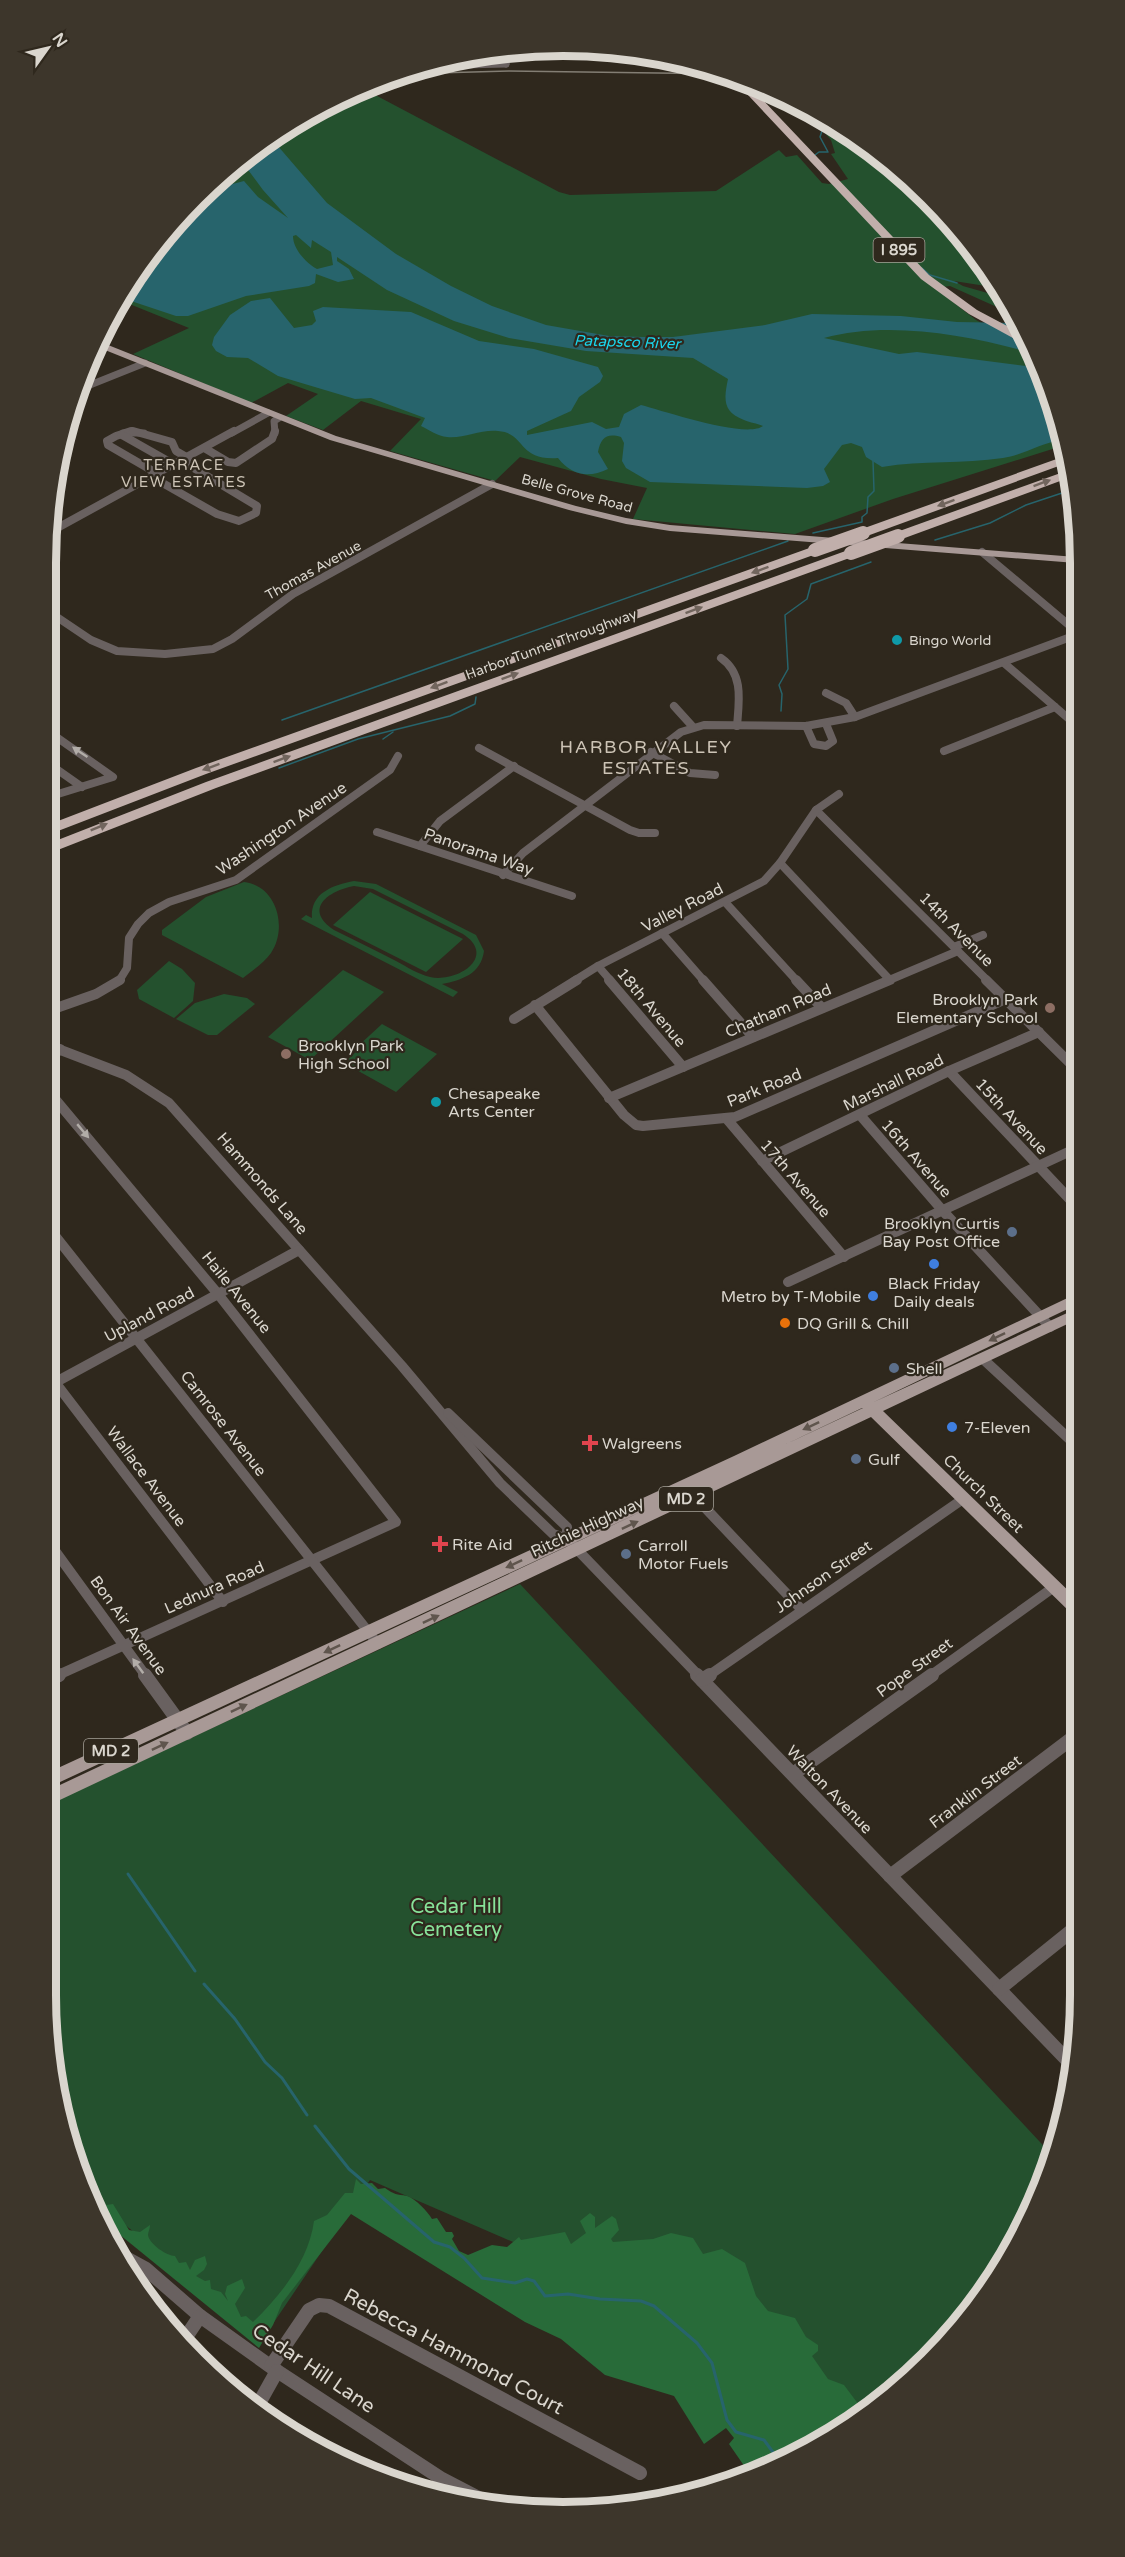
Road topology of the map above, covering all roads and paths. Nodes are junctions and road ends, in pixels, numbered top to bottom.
1 (500, 60) edge
2 (470, 64) edge
3 (754, 93) edge
4 (794, 135) junction
5 (1011, 326) edge
6 (1016, 335) edge
7 (104, 346) edge
8 (145, 363) junction
9 (87, 386) edge
10 (268, 413) junction
11 (279, 418) junction
12 (122, 435) junction
13 (206, 449) junction
14 (1059, 461) edge
15 (182, 462) junction
16 (1062, 475) edge
17 (155, 476) junction
18 (492, 484) junction
19 (57, 528) edge
20 (982, 552) junction
21 (1070, 559) edge
22 (56, 616) edge
23 (1070, 628) edge
24 (1070, 636) edge
25 (721, 658) dead end
26 (1004, 663) junction
27 (826, 693) dead end
28 (674, 706) dead end
29 (1055, 707) junction
30 (855, 717) junction
31 (1070, 720) edge
32 (826, 724) junction
33 (737, 726) junction
34 (806, 726) junction
35 (693, 727) junction
36 (56, 737) edge
37 (479, 748) dead end
38 (944, 751) dead end
39 (651, 752) junction
40 (398, 756) dead end
41 (514, 766) junction
42 (56, 769) edge
43 (715, 775) dead end
44 (82, 787) junction
45 (839, 794) dead end
46 (56, 795) edge
47 (585, 804) junction
48 (816, 810) junction
49 (56, 827) edge
50 (377, 832) dead end
51 (656, 833) dead end
52 (56, 846) edge
53 (420, 846) junction
54 (780, 863) junction
55 (503, 875) junction
56 (572, 896) dead end
57 (725, 902) junction
58 (662, 933) junction
59 (983, 935) dead end
60 (956, 949) junction
61 (598, 966) junction
62 (890, 980) junction
63 (1006, 999) junction
64 (535, 1005) junction
65 (56, 1008) edge
66 (822, 1008) junction
67 (514, 1019) dead end
68 (1039, 1032) junction
69 (753, 1037) junction
70 (56, 1048) edge
71 (60, 1049) junction
72 (56, 1053) edge
73 (1070, 1063) edge
74 (683, 1067) junction
75 (949, 1071) junction
76 (609, 1098) junction
77 (56, 1100) edge
78 (860, 1115) junction
79 (726, 1118) junction
80 (1070, 1151) edge
81 (762, 1161) junction
82 (1038, 1166) junction
83 (1070, 1200) edge
84 (943, 1211) junction
85 (56, 1237) edge
86 (299, 1250) junction
87 (844, 1257) junction
88 (788, 1282) dead end
89 (218, 1294) junction
90 (1070, 1304) edge
91 (1070, 1315) edge
92 (1045, 1322) junction
93 (136, 1338) junction
94 (983, 1359) junction
95 (56, 1382) edge
96 (422, 1390) junction
97 (56, 1393) edge
98 (869, 1406) junction
99 (1070, 1441) edge
100 (468, 1444) junction
101 (512, 1473) junction
102 (500, 1483) junction
103 (534, 1496) junction
104 (693, 1496) junction
105 (963, 1498) junction
106 (396, 1522) joint
107 (572, 1545) junction
108 (56, 1552) edge
109 (312, 1561) junction
110 (1054, 1587) junction
111 (223, 1602) junction
112 (1070, 1602) edge
113 (802, 1610) junction
114 (373, 1638) junction
115 (124, 1646) junction
116 (56, 1676) edge
117 (702, 1680) junction
118 (182, 1726) junction
119 (1070, 1740) edge
120 (793, 1774) junction
121 (56, 1778) edge
122 (56, 1794) edge
123 (890, 1876) junction
124 (1070, 1932) edge
125 (999, 1989) junction
126 (1065, 2058) edge
127 (132, 2262) edge
128 (200, 2316) junction
129 (187, 2335) edge
130 (274, 2369) junction
131 (260, 2401) edge
132 (640, 2473) dead end
133 (468, 2493) edge

1 - 2 street
3 - 4 highway, I 895
4 - 5 highway, I 895
4 - 6 highway, I 895
7 - 8 main road, Belle Grove Road
8 - 9 street
8 - 10 main road, Belle Grove Road
10 - 11 main road, Belle Grove Road
10 - 13 street
11 - 13 street
11 - 18 main road, Belle Grove Road
12 - 15 street
12 - 15 street
12 - 17 street
13 - 15 street
14 -> 49 highway, Harbor Tunnel Throughway, bridge
15 - 17 street
15 - 17 street
52 -> 16 highway, Harbor Tunnel Throughway, bridge
17 - 19 street
18 - 20 main road, Belle Grove Road
18 - 22 street, Thomas Avenue
20 - 21 main road, Belle Grove Road
20 - 23 street
24 - 26 street
25 - 33 street
26 - 29 street
26 - 30 street
27 - 30 street
28 - 35 street
29 - 31 street
29 - 38 street
30 - 32 street
32 - 34 street
32 - 34 street
33 - 34 street
33 - 35 street
35 - 39 street
44 -> 36 street
37 - 41 street
39 - 43 street
39 - 47 street
40 - 65 street, Washington Avenue
41 - 47 street
41 - 53 street
42 - 44 street
44 - 46 street
45 - 48 street, Valley Road
47 - 51 street
47 - 55 street
48 - 54 street, Valley Road
48 - 60 street, 14th Avenue
50 - 53 street, Panorama Way
53 - 55 street, Panorama Way
54 - 57 street, Valley Road
54 - 62 street
55 - 56 street, Panorama Way
57 - 58 street, Valley Road
57 - 66 street
58 - 61 street, Valley Road
58 - 69 street
59 - 60 street, Chatham Road
60 - 62 street, Chatham Road
60 - 63 street, 14th Avenue
61 - 64 street, Valley Road
61 - 74 street, 18th Avenue
62 - 66 street, Chatham Road
63 - 68 street, 14th Avenue
63 - 79 street, Park Road
64 - 67 street, Valley Road
64 - 76 street, Park Road
66 - 69 street, Chatham Road
68 - 73 street, 14th Avenue
68 - 75 street, Marshall Road
69 - 74 street, Chatham Road
70 - 71 street, Hammonds Lane
71 - 72 street
71 - 86 street, Hammonds Lane
74 - 76 street, Chatham Road
75 - 78 street, Marshall Road
75 - 82 street, 15th Avenue
76 - 79 street, Park Road
77 -> 89 street, Haile Avenue
78 - 81 street, Marshall Road
78 - 84 street, 16th Avenue
79 - 81 street, 17th Avenue
80 - 82 street
81 - 87 street, 17th Avenue
82 - 83 street, 15th Avenue
82 - 84 street
84 - 87 street
84 - 92 street, 16th Avenue
85 - 93 street, Camrose Avenue
86 - 89 street, Upland Road
86 - 96 street, Hammonds Lane
87 - 88 street
89 - 93 street, Upland Road
89 - 106 street, Haile Avenue
90 - 92 main road, Ritchie Highway / MD 2
91 - 92 main road, Ritchie Highway / MD 2
92 - 94 main road, Ritchie Highway / MD 2
92 -> 98 main road, Ritchie Highway / MD 2
93 - 95 street, Upland Road
93 - 109 street, Camrose Avenue
94 - 98 main road, Ritchie Highway / MD 2
94 - 99 street
96 - 100 street, Hammonds Lane
96 - 101 street, Hammonds Lane
97 - 111 street, Wallace Avenue
98 - 104 main road, Ritchie Highway / MD 2
98 - 105 main road, Church Street
98 -> 107 main road, Ritchie Highway / MD 2
100 - 101 street
100 - 102 street, Hammonds Lane
101 - 103 street, Hammonds Lane
102 - 103 street
102 - 107 street, Hammonds Lane
103 - 107 street, Hammonds Lane
107 -> 104 main road, Ritchie Highway / MD 2
104 - 113 street
105 - 110 main road, Church Street
105 - 113 street, Johnson Street
106 - 109 street, Lednura Road
107 - 114 main road, Ritchie Highway / MD 2
107 - 117 street, Walton Avenue
108 - 115 street, Bon Air Avenue
109 - 111 street, Lednura Road
109 - 114 street, Camrose Avenue
110 - 112 main road, Church Street
110 - 120 street, Pope Street
111 - 115 street, Lednura Road
113 - 117 street, Johnson Street
114 - 118 main road, Ritchie Highway / MD 2
115 - 116 street, Lednura Road
118 -> 115 street, Bon Air Avenue
117 - 120 street, Walton Avenue
118 - 121 main road, Ritchie Highway / MD 2
122 -> 118 main road, Ritchie Highway / MD 2
119 - 123 street, Franklin Street
120 - 123 street, Walton Avenue
123 - 125 street, Walton Avenue
124 - 125 street
125 - 126 street, Walton Avenue
127 - 128 street, Cedar Hill Lane
128 - 129 street
128 - 130 street, Cedar Hill Lane
130 - 131 street, Rebecca Hammond Court
130 - 132 street, Rebecca Hammond Court
130 - 133 street, Cedar Hill Lane

